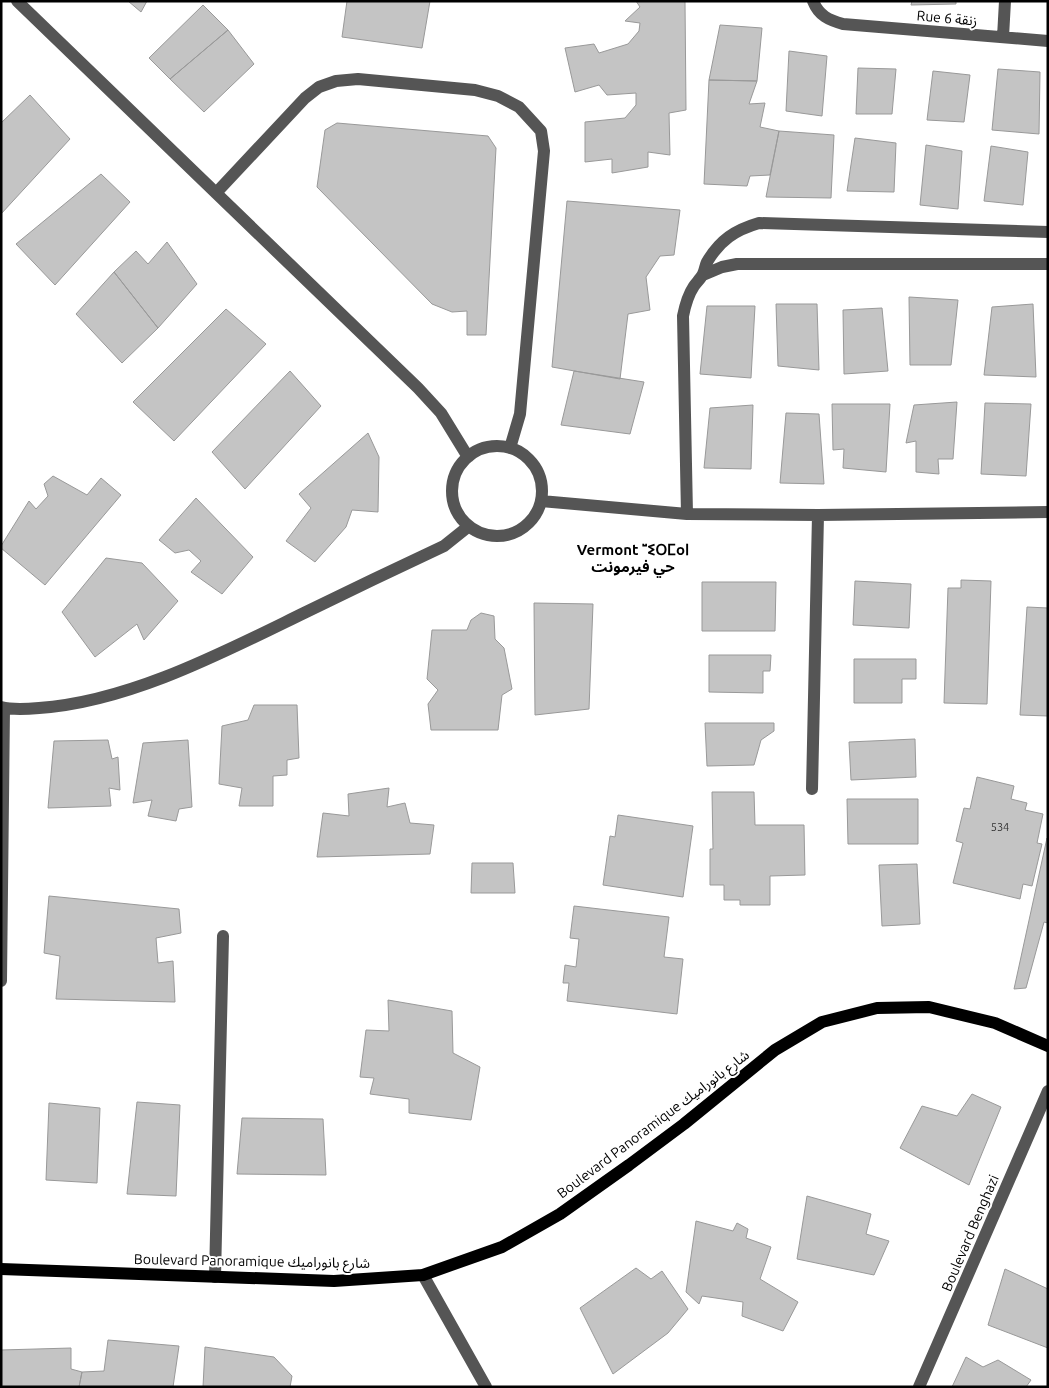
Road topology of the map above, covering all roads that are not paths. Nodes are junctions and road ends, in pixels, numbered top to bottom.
1 (17, 1) edge
2 (813, 1) edge
3 (1006, 1) edge
4 (1003, 37) junction
5 (1048, 41) edge
6 (216, 194) junction
7 (1048, 232) edge
8 (1048, 264) edge
9 (703, 275) junction
10 (510, 448) junction
11 (468, 457) junction
12 (541, 501) junction
13 (1048, 512) edge
14 (687, 514) junction
15 (818, 515) junction
16 (469, 526) junction
17 (2, 707) edge
18 (812, 789) dead end
19 (223, 936) dead end
20 (1, 981) edge
21 (1048, 1046) edge
22 (1048, 1091) edge
23 (1, 1269) edge
24 (423, 1275) junction
25 (215, 1277) junction
26 (486, 1387) edge
27 (919, 1387) edge

1 - 6 street
2 - 4 street, Rue 6 زنقة
3 - 4 street
4 - 5 street, Rue 6 زنقة
6 - 10 street
6 - 11 street
7 - 9 street
8 - 9 street
9 - 14 street
10 - 11 street
10 - 12 street
11 - 16 street
12 - 14 street
12 - 16 street
13 - 15 street
14 - 15 street
15 - 18 street
16 - 17 street
17 - 20 street
19 - 25 street
21 - 24 main road, Boulevard Panoramique شارع بانوراميك
22 - 27 street, Boulevard Benghazi
23 - 25 main road, Boulevard Panoramique شارع بانوراميك
24 - 25 main road, Boulevard Panoramique شارع بانوراميك
24 - 26 street

